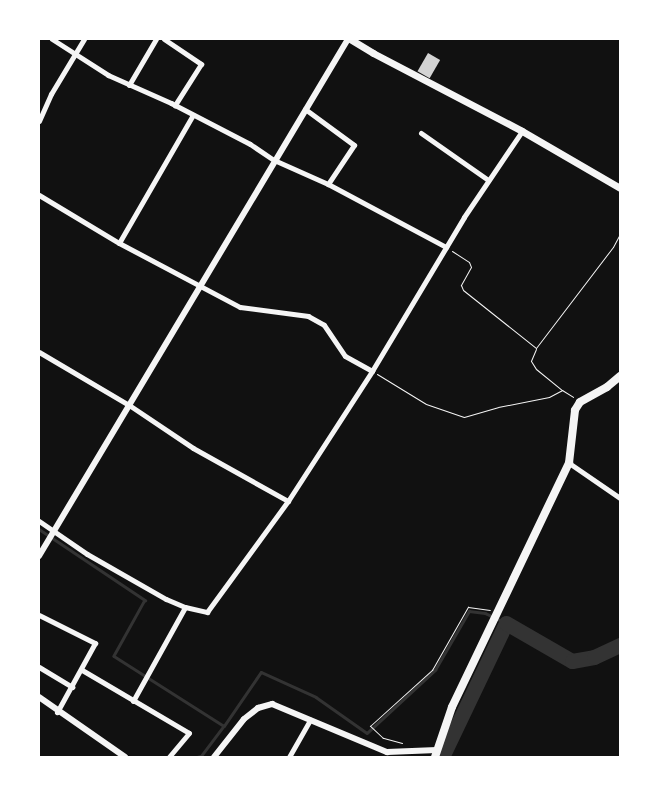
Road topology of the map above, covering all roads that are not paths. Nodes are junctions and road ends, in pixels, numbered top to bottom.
1 (52, 39) edge
2 (84, 39) edge
3 (156, 39) edge
4 (164, 39) edge
5 (349, 39) edge
6 (74, 52) junction
7 (129, 85) junction
8 (175, 105) junction
9 (305, 109) junction
10 (193, 115) junction
11 (39, 121) edge
12 (522, 131) junction
13 (420, 133) dead end
14 (274, 160) junction
15 (488, 180) junction
16 (328, 184) junction
17 (620, 188) edge
18 (39, 195) edge
19 (119, 243) junction
20 (446, 247) junction
21 (200, 288) junction
22 (39, 352) edge
23 (372, 371) junction
24 (620, 376) edge
25 (129, 404) junction
26 (569, 463) junction
27 (620, 498) edge
28 (288, 501) junction
29 (39, 520) edge
30 (53, 532) junction
31 (39, 556) edge
32 (185, 607) junction
33 (39, 615) edge
34 (39, 667) edge
35 (82, 670) junction
36 (72, 687) junction
37 (39, 696) edge
38 (133, 701) junction
39 (57, 712) junction
40 (310, 720) junction
41 (436, 754) edge
42 (125, 757) edge
43 (169, 757) edge
44 (214, 757) edge
45 (289, 757) edge

1 - 6 street
2 - 6 street
3 - 7 street
4 - 8 street
5 - 9 street
5 - 12 main road
6 - 7 street
6 - 11 street
7 - 8 street
8 - 10 street
9 - 14 street
9 - 16 street
10 - 14 street
10 - 19 street
12 - 15 street
12 - 17 main road
13 - 15 street
14 - 16 street
14 - 21 street
15 - 20 street
16 - 20 street
18 - 19 street
19 - 21 street
20 - 23 street
21 - 23 street
21 - 25 street
22 - 25 street
23 - 28 street
24 - 26 main road
25 - 28 street
25 - 30 street
26 - 27 street
26 - 41 main road
28 - 32 street
29 - 30 street
30 - 31 street
30 - 32 street
32 - 38 street
33 - 35 street
34 - 36 street
35 - 36 street
35 - 38 street
36 - 39 street
37 - 39 street
38 - 43 street
39 - 42 street
40 - 41 street
40 - 44 street
40 - 45 street

